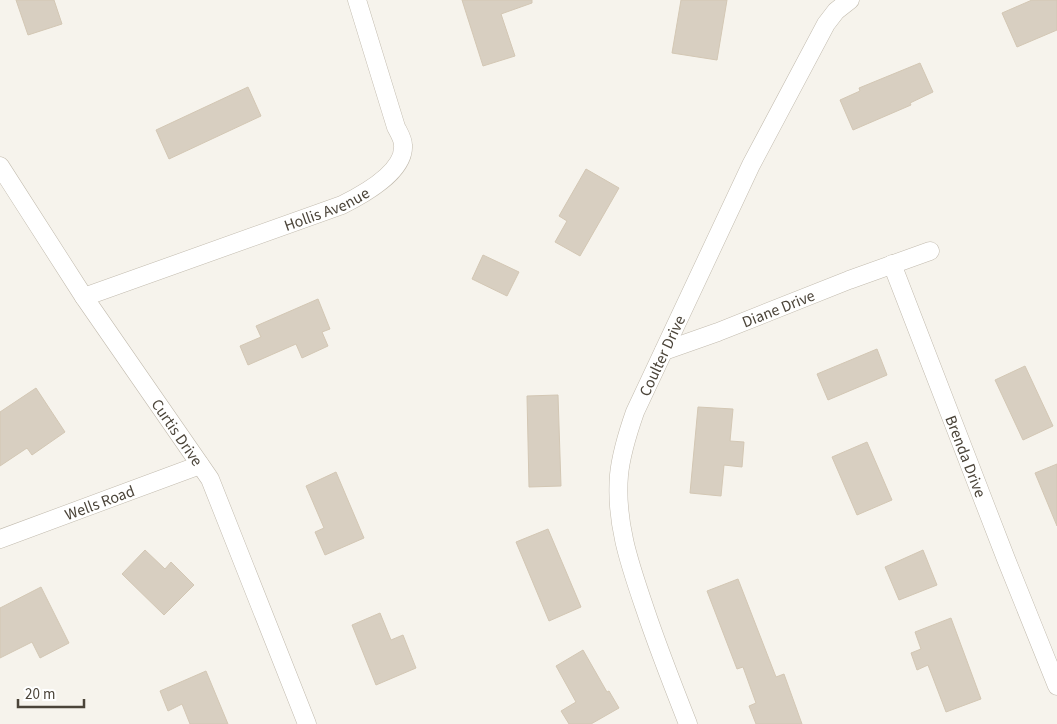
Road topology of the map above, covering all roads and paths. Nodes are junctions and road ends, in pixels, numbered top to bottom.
1 (357, 0) edge
2 (839, 4) edge
3 (0, 166) edge
4 (930, 251) dead end
5 (892, 264) junction
6 (84, 297) junction
7 (664, 351) junction
8 (200, 465) junction
9 (0, 539) edge
10 (1057, 686) edge
11 (307, 724) edge
12 (688, 724) edge

1 - 6 street, Hollis Avenue
2 - 7 street, Coulter Drive
3 - 6 street, Curtis Drive
4 - 5 street
5 - 7 street, Diane Drive
5 - 10 street, Brenda Drive
6 - 8 street, Curtis Drive
7 - 12 street, Coulter Drive
8 - 9 street, Wells Road
8 - 11 street, Curtis Drive

